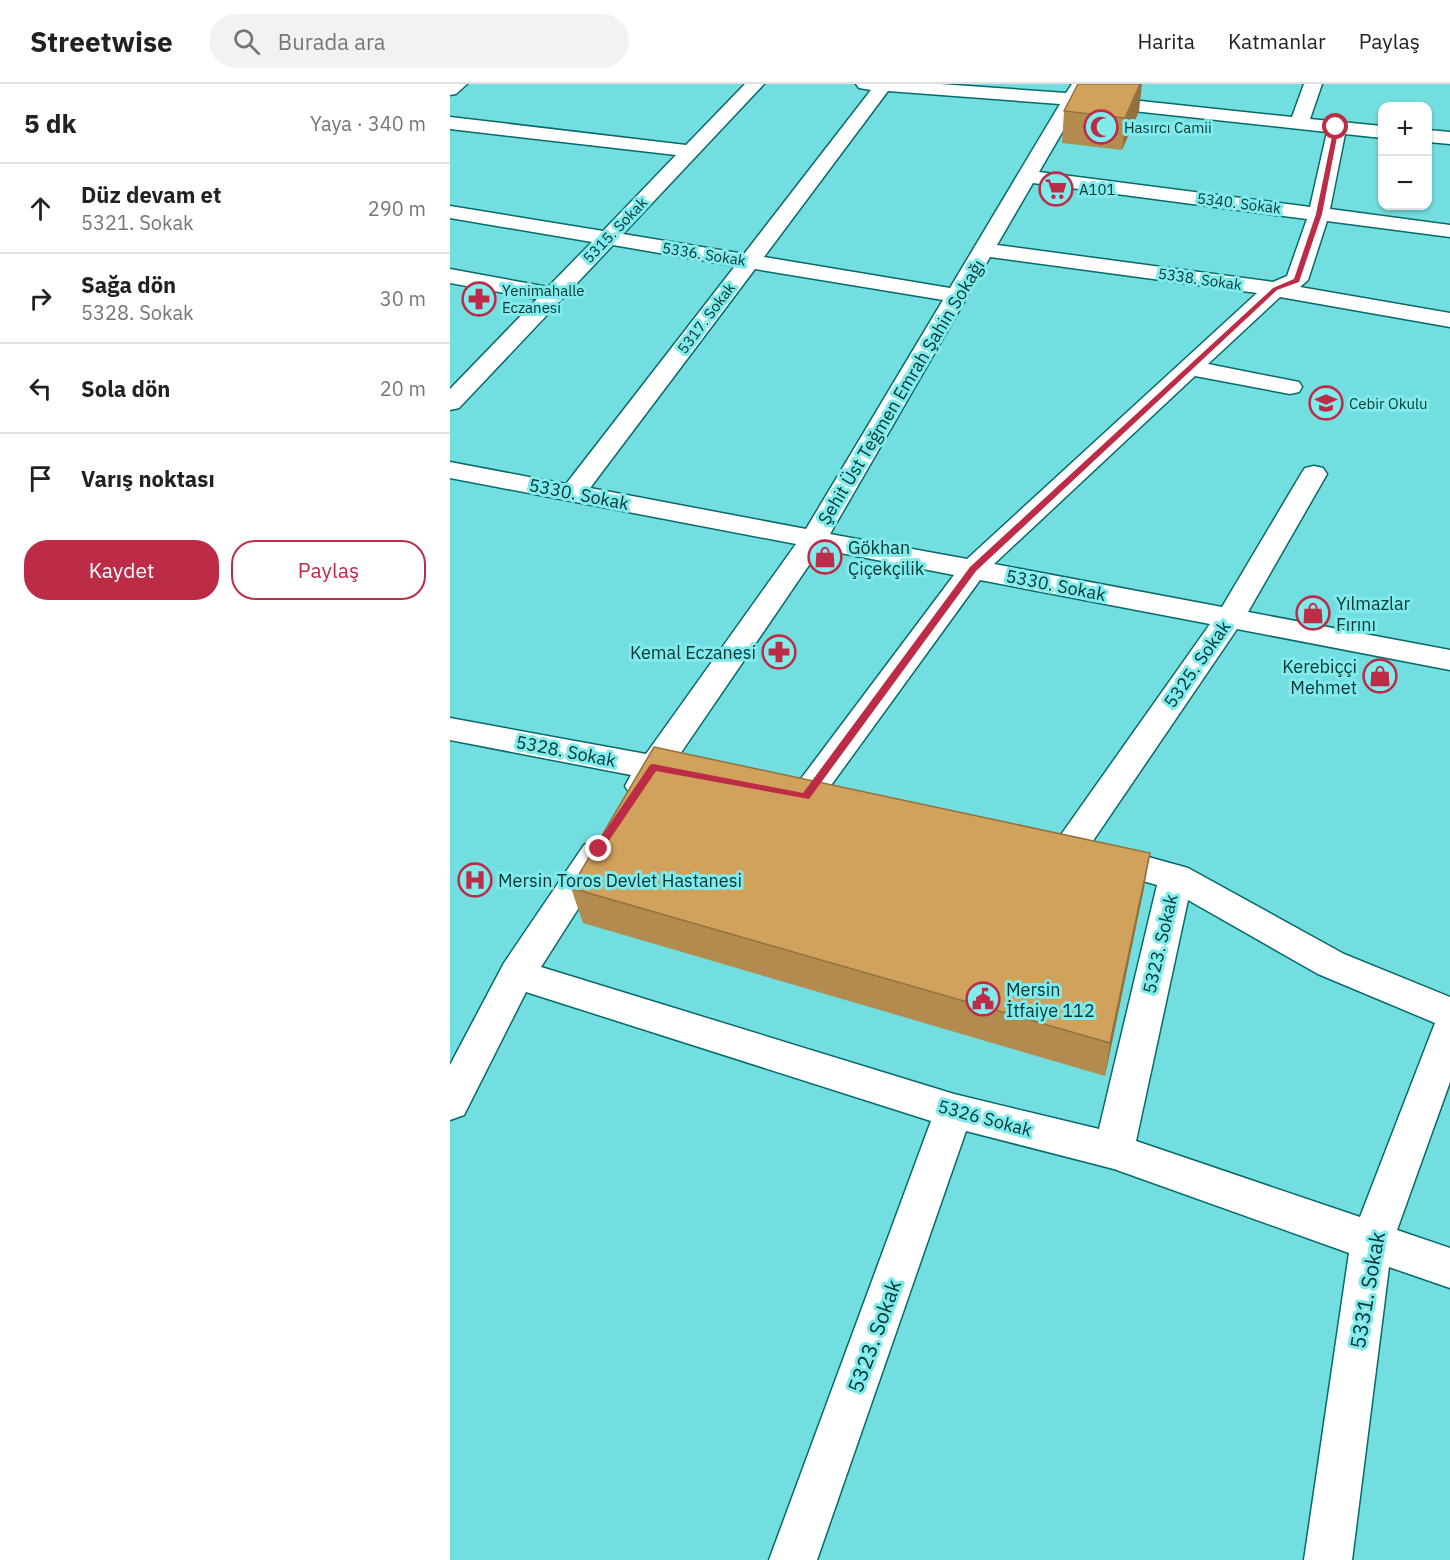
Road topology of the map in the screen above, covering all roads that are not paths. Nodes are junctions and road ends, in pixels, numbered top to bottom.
1 (458, 84) edge
2 (755, 84) edge
3 (1313, 84) edge
4 (874, 85) edge
5 (908, 86) edge
6 (450, 90) edge
7 (1076, 92) edge
8 (450, 123) edge
9 (1299, 124) junction
10 (1336, 127) junction
11 (1378, 131) edge
12 (1432, 136) edge
13 (1450, 138) edge
14 (690, 152) junction
15 (1028, 176) junction
16 (450, 212) edge
17 (1319, 214) junction
18 (1450, 231) edge
19 (607, 238) junction
20 (985, 250) junction
21 (749, 262) junction
22 (450, 276) edge
23 (1275, 289) junction
24 (553, 295) junction
25 (958, 296) junction
26 (1450, 320) edge
27 (1190, 368) junction
28 (1290, 387) dead end
29 (450, 403) edge
30 (450, 470) edge
31 (1314, 474) dead end
32 (573, 493) junction
33 (814, 538) junction
34 (973, 569) junction
35 (1229, 618) junction
36 (1450, 660) edge
37 (450, 729) edge
38 (653, 768) junction
39 (700, 777) edge
40 (770, 790) edge
41 (805, 797) junction
42 (840, 804) edge
43 (1035, 841) edge
44 (1070, 848) junction
45 (1176, 878) junction
46 (517, 974) junction
47 (1450, 1013) edge
48 (1450, 1031) edge
49 (450, 1103) edge
50 (954, 1111) junction
51 (1114, 1151) junction
52 (1372, 1240) junction
53 (1450, 1268) edge
54 (793, 1560) edge
55 (1328, 1560) edge

1 - 6 street
2 - 14 street, 5315. Sokak
3 - 9 street
4 - 5 street
4 - 21 street, 5317. Sokak
5 - 7 street
7 - 9 street
7 - 15 street, Şehit Üst Teğmen Emrah Şahin Sokağı
8 - 14 street
9 - 10 street
10 - 11 street
10 - 17 street
12 - 13 street
14 - 19 street, 5315. Sokak
15 - 17 street, 5340. Sokak
15 - 20 street, Şehit Üst Teğmen Emrah Şahin Sokağı
16 - 19 street, 5336. Sokak
17 - 18 street, 5340. Sokak
17 - 23 street
19 - 21 street, 5336. Sokak
19 - 24 street, 5315. Sokak
20 - 23 street, 5338. Sokak
20 - 25 street, Şehit Üst Teğmen Emrah Şahin Sokağı
21 - 25 street, 5336. Sokak
21 - 32 street, 5317. Sokak
22 - 24 street
23 - 26 street, 5338. Sokak
23 - 27 street
24 - 29 street, 5315. Sokak
25 - 33 street, Şehit Üst Teğmen Emrah Şahin Sokağı
27 - 28 street
27 - 34 street
30 - 32 street, 5330. Sokak
31 - 35 street, 5325. Sokak
32 - 33 street, 5330. Sokak
33 - 34 street, 5330. Sokak
33 - 38 street, Şehit Üst Teğmen Emrah Şahin Sokağı
34 - 35 street, 5330. Sokak
34 - 41 street
35 - 36 street, 5330. Sokak
35 - 44 street, 5325. Sokak
37 - 38 street, 5328. Sokak
38 - 39 street, 5328. Sokak
38 - 46 street, Şehit Üst Teğmen Emrah Şahin Sokağı
40 - 41 street
41 - 42 street
43 - 44 street
44 - 45 street
45 - 47 street
45 - 51 street, 5323. Sokak
46 - 49 street, Şehit Üst Teğmen Emrah Şahin Sokağı
46 - 50 street, 5326 Sokak
48 - 52 street, 5331. Sokak
50 - 51 street, 5326 Sokak
50 - 54 street, 5323. Sokak
51 - 52 street, 5326 Sokak
52 - 53 street, 5326 Sokak
52 - 55 street, 5331. Sokak

